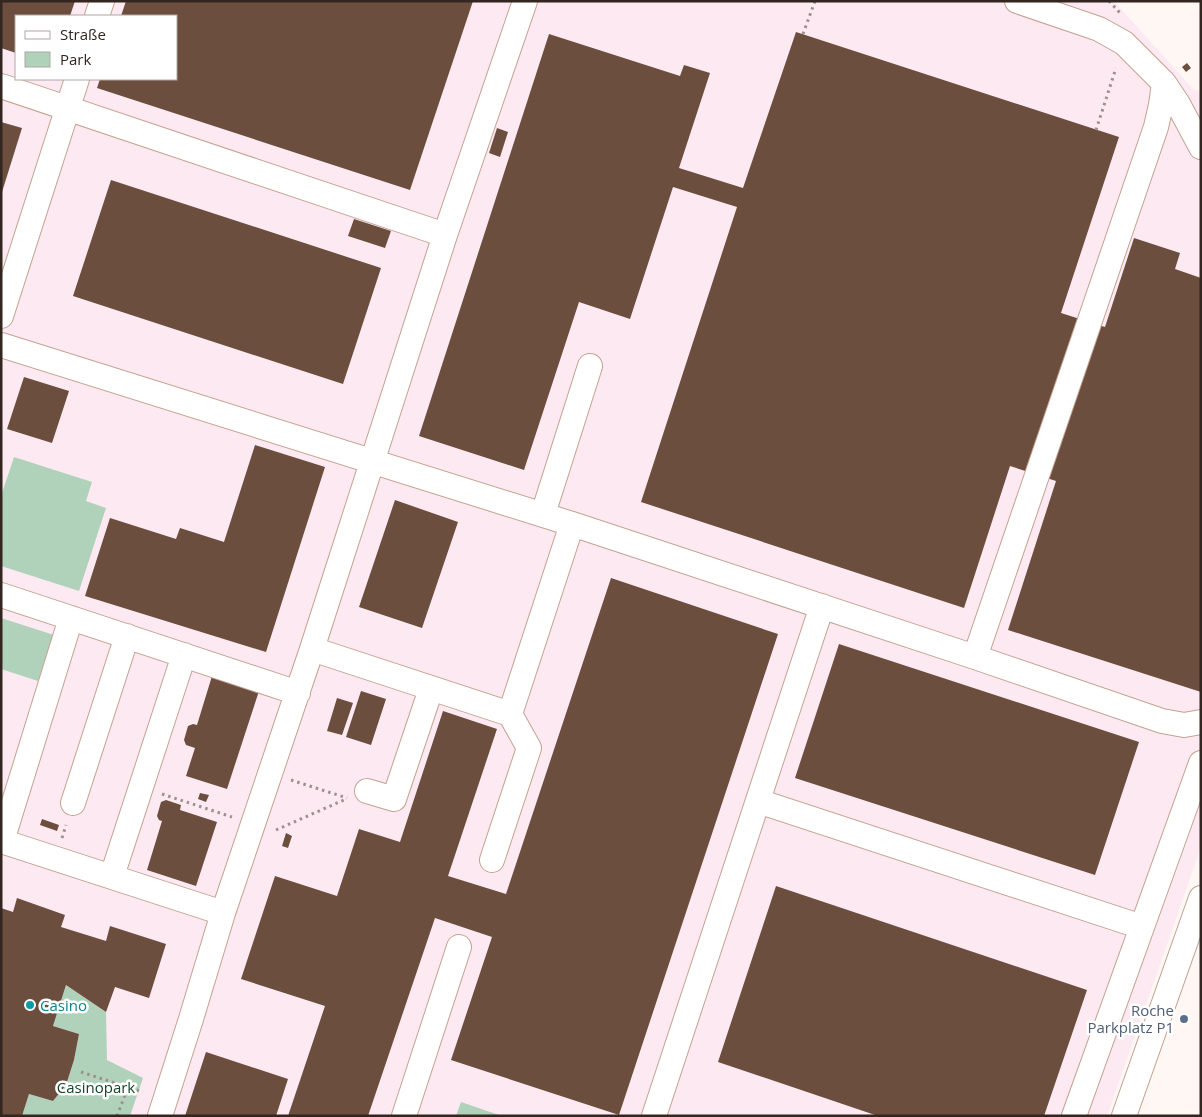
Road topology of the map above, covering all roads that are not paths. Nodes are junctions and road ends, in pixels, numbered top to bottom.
1 (102, 1) edge
2 (525, 1) edge
3 (1017, 1) edge
4 (98, 15) edge
5 (77, 80) edge
6 (1164, 83) junction
7 (1, 86) edge
8 (67, 108) junction
9 (1201, 147) edge
10 (445, 235) junction
11 (1, 316) edge
12 (1, 345) edge
13 (590, 366) dead end
14 (373, 461) junction
15 (542, 514) junction
16 (572, 524) junction
17 (1, 595) edge
18 (822, 606) junction
19 (71, 618) junction
20 (127, 636) junction
21 (312, 650) junction
22 (184, 655) junction
23 (975, 657) junction
24 (431, 689) junction
25 (298, 693) junction
26 (510, 714) junction
27 (1201, 722) edge
28 (1201, 763) edge
29 (357, 795) road end
30 (758, 801) junction
31 (73, 802) road end
32 (2, 841) edge
33 (492, 860) dead end
34 (112, 876) junction
35 (1201, 898) edge
36 (223, 913) junction
37 (1142, 927) junction
38 (460, 947) dead end
39 (162, 1108) edge
40 (404, 1116) edge
41 (654, 1116) edge
42 (1074, 1116) edge
43 (1124, 1116) edge

1 - 4 lane
2 - 10 lane
3 - 6 lane
5 - 8 lane
6 - 9 lane
6 - 23 lane
7 - 8 lane
8 - 10 lane
8 - 11 lane
10 - 14 lane
12 - 14 lane
13 - 15 lane
14 - 15 lane
14 - 21 lane
15 - 16 lane
16 - 18 lane
16 - 26 lane
17 - 19 lane
18 - 23 lane
18 - 30 lane
19 - 20 lane
19 - 32 lane
20 - 22 lane
20 - 31 lane
21 - 24 lane
21 - 25 lane
22 - 25 lane
22 - 34 lane
23 - 27 lane
24 - 26 lane
24 - 29 lane
25 - 36 lane
26 - 33 lane
28 - 37 lane
30 - 37 lane
30 - 41 lane
32 - 34 lane
34 - 36 lane
35 - 43 lane
36 - 39 lane
37 - 42 lane
38 - 40 lane

